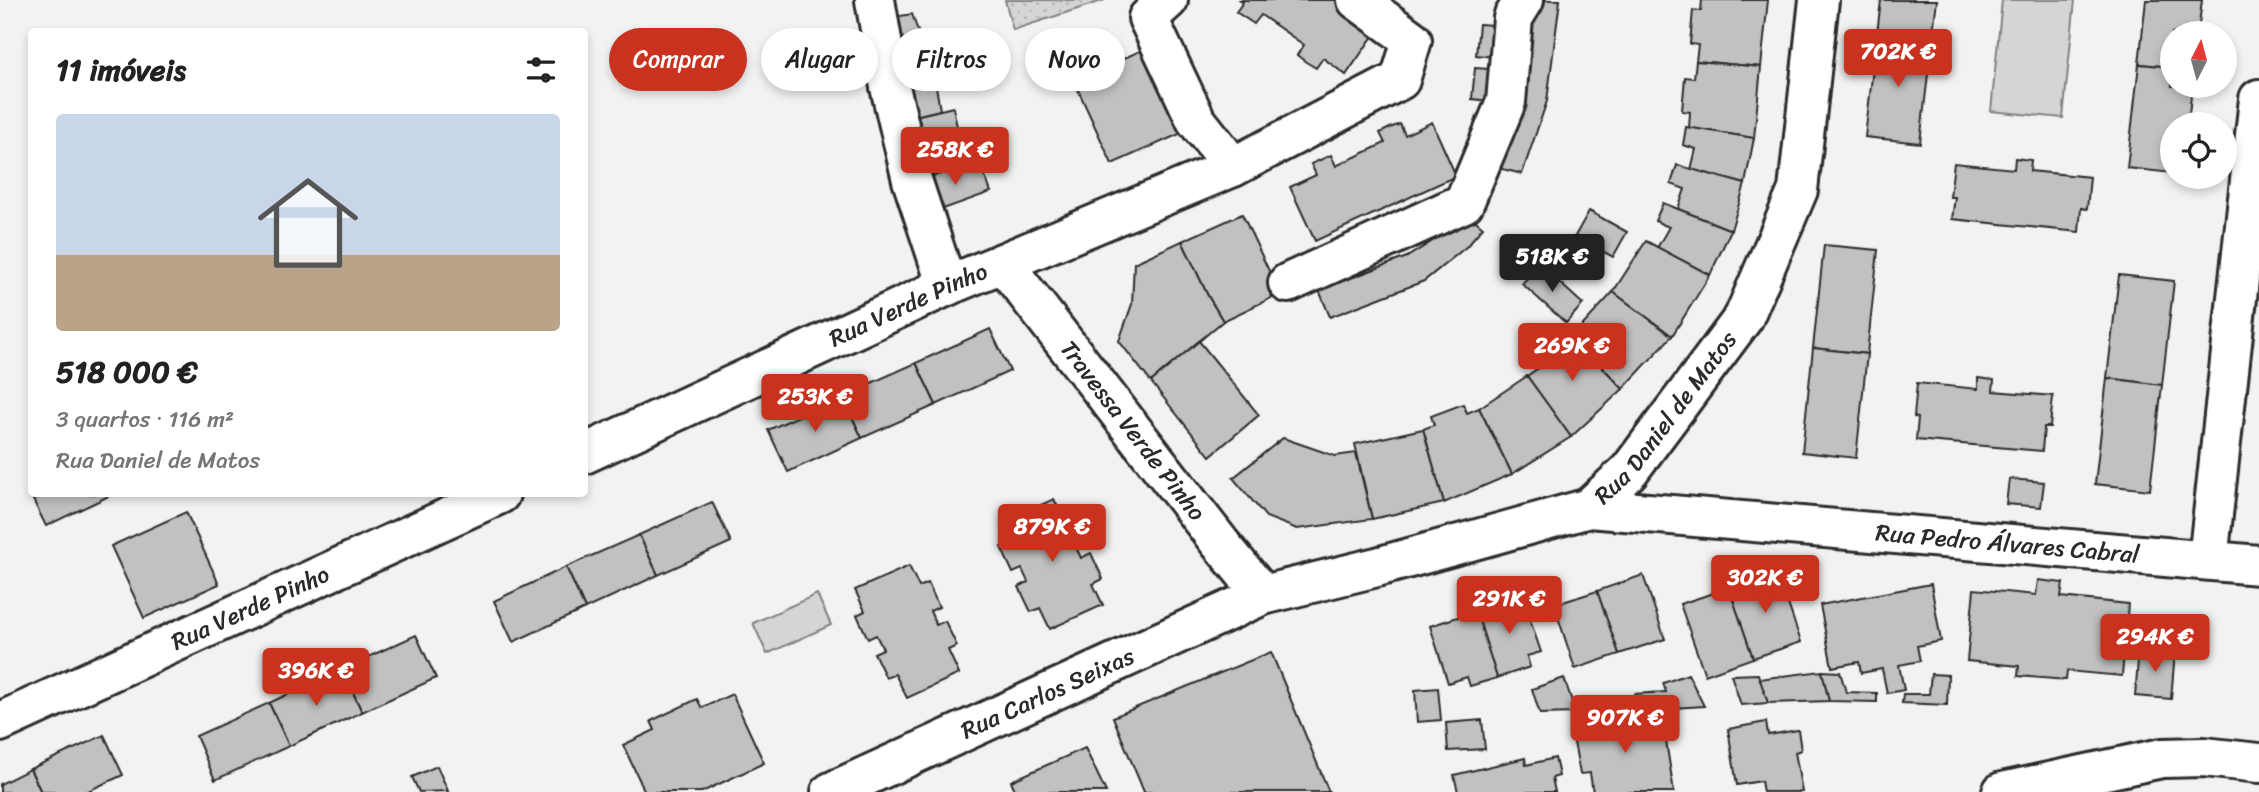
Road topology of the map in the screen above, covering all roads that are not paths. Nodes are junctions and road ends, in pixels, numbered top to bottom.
1 (875, 0) edge
2 (1168, 0) edge
3 (1357, 0) edge
4 (1524, 0) edge
5 (1819, 0) edge
6 (2259, 99) edge
7 (1233, 167) junction
8 (1003, 264) junction
9 (1288, 283) dead end
10 (947, 286) junction
11 (2248, 297) edge
12 (588, 452) edge
13 (493, 497) edge
14 (1589, 508) junction
15 (2208, 560) junction
16 (2259, 565) edge
17 (1263, 595) junction
18 (0, 722) edge
19 (2259, 763) edge
20 (831, 792) edge
21 (2001, 792) edge

1 - 10 street
2 - 7 street
3 - 7 street, Rua Verde Pinho
4 - 9 street
5 - 14 street, Rua Daniel de Matos
6 - 11 street
7 - 8 street, Rua Verde Pinho
8 - 10 street, Rua Verde Pinho
8 - 17 street, Travessa Verde Pinho
10 - 12 street, Rua Verde Pinho
11 - 15 street
13 - 18 street, Rua Verde Pinho
14 - 15 street, Rua Pedro Álvares Cabral
14 - 17 street, Rua Daniel de Matos
15 - 16 street, Rua Pedro Álvares Cabral
17 - 20 street, Rua Carlos Seixas
19 - 21 street

